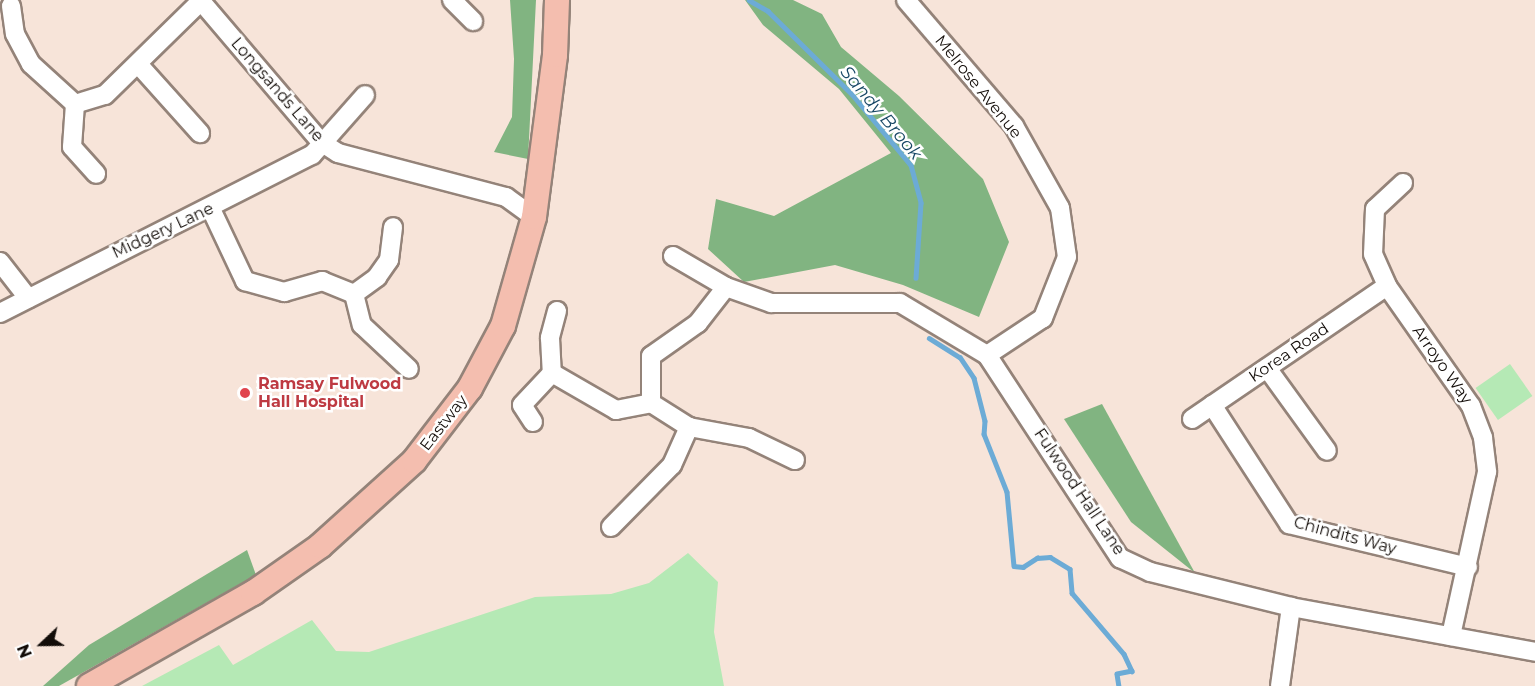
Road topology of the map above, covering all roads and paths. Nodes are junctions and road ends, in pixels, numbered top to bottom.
1 (200, 0) edge
2 (452, 0) edge
3 (556, 0) edge
4 (906, 0) edge
5 (10, 3) edge
6 (473, 21) dead end
7 (138, 64) junction
8 (365, 95) dead end
9 (75, 104) junction
10 (200, 133) dead end
11 (321, 142) junction
12 (96, 174) dead end
13 (1403, 183) dead end
14 (540, 189) junction
15 (506, 197) junction
16 (211, 209) junction
17 (534, 217) junction
18 (393, 227) dead end
19 (673, 256) dead end
20 (0, 262) edge
21 (1387, 286) junction
22 (726, 287) junction
23 (354, 294) junction
24 (28, 298) junction
25 (556, 311) dead end
26 (0, 313) edge
27 (987, 355) junction
28 (1267, 368) junction
29 (409, 369) dead end
30 (552, 373) junction
31 (651, 403) junction
32 (1212, 405) junction
33 (1192, 419) dead end
34 (533, 422) dead end
35 (689, 427) junction
36 (1327, 451) dead end
37 (795, 460) dead end
38 (611, 527) dead end
39 (1468, 567) junction
40 (1291, 607) junction
41 (1451, 636) junction
42 (1535, 652) edge
43 (89, 686) edge
44 (1280, 686) edge

1 - 7 street
1 - 11 street, Longsands Lane
2 - 6 street
3 - 14 main road, Eastway
4 - 27 street, Melrose Avenue
5 - 9 street
7 - 9 street
7 - 10 street
8 - 11 street, Midgery Lane
9 - 12 street
11 - 15 street, Longsands Lane
11 - 16 street, Midgery Lane
13 - 21 street, Arroyo Way
14 - 15 street, Longsands Lane
14 - 17 main road, Eastway
15 - 17 street, Longsands Lane
16 - 23 street
16 - 24 street, Midgery Lane
17 - 43 main road, Eastway
18 - 23 street
19 - 22 street, Fulwood Hall Lane
20 - 24 street
21 - 28 street, Korea Road
21 - 39 street, Arroyo Way
22 - 27 street, Fulwood Hall Lane
22 - 31 street
23 - 29 street
24 - 26 street, Midgery Lane
25 - 30 street
27 - 40 street, Fulwood Hall Lane
28 - 32 street, Korea Road
28 - 36 street
30 - 31 street
30 - 34 street
31 - 35 street
32 - 33 street, Korea Road
32 - 39 street, Chindits Way
35 - 37 street
35 - 38 street
39 - 41 street, Arroyo Way
40 - 41 street, Fulwood Hall Lane
40 - 44 street
41 - 42 street, Fulwood Hall Lane

